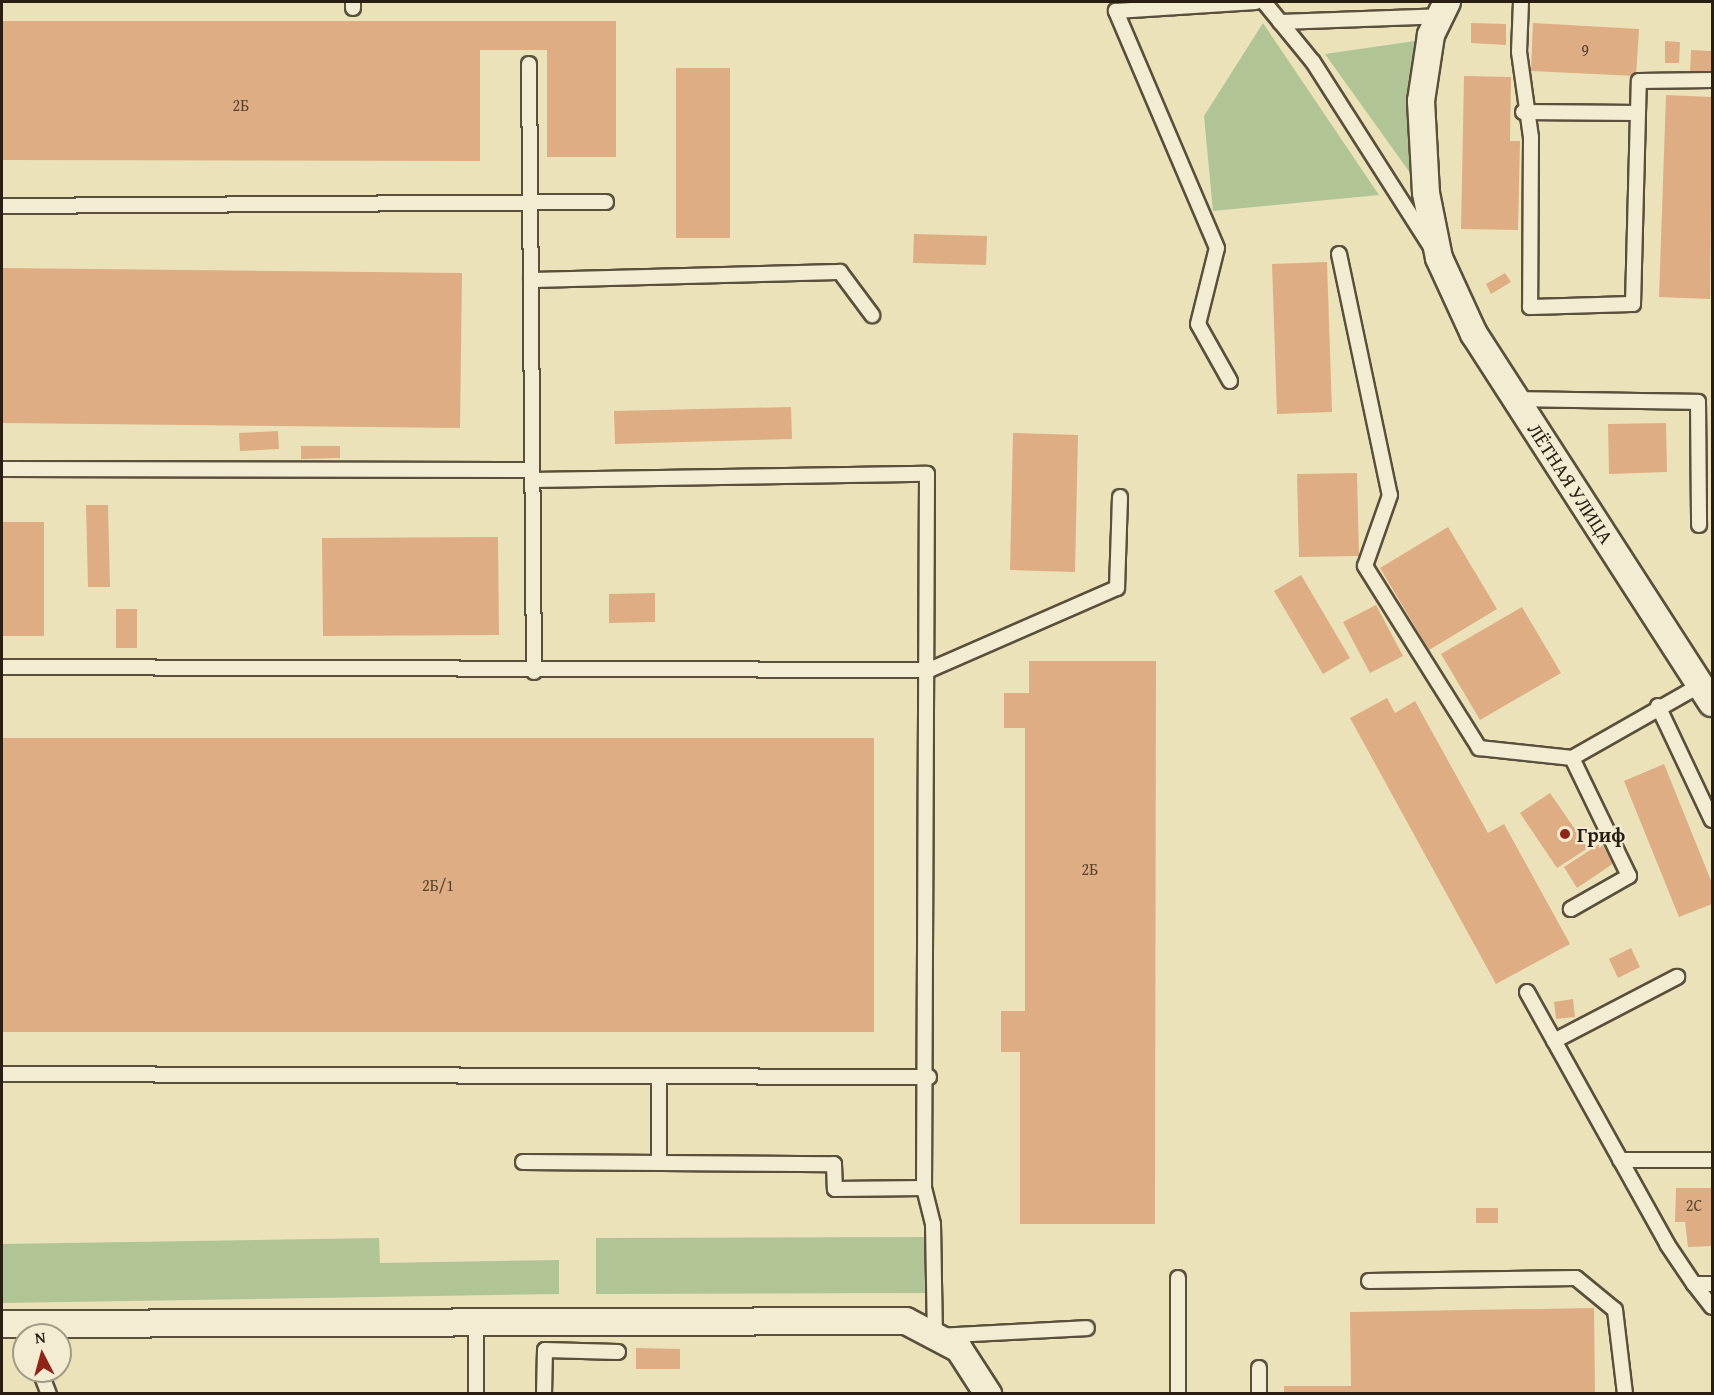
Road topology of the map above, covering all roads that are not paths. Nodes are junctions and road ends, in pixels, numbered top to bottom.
1 (1256, 2) edge
2 (1264, 2) edge
3 (1521, 2) edge
4 (1444, 9) edge
5 (1280, 22) junction
6 (529, 64) dead end
7 (1713, 80) edge
8 (1524, 112) junction
9 (1638, 112) junction
10 (606, 202) dead end
11 (530, 203) junction
12 (2, 206) edge
13 (1339, 254) dead end
14 (1439, 258) junction
15 (531, 280) junction
16 (872, 315) dead end
17 (1230, 381) dead end
18 (1517, 399) junction
19 (2, 469) edge
20 (532, 475) junction
21 (1120, 497) dead end
22 (1699, 525) dead end
23 (2, 667) edge
24 (929, 670) junction
25 (534, 672) junction
26 (1709, 689) edge
27 (1658, 706) junction
28 (1572, 758) junction
29 (1713, 820) edge
30 (1571, 909) dead end
31 (1677, 977) dead end
32 (1527, 992) dead end
33 (1554, 1041) junction
34 (2, 1074) edge
35 (659, 1076) junction
36 (929, 1077) junction
37 (1620, 1160) junction
38 (1713, 1160) edge
39 (523, 1162) dead end
40 (658, 1162) junction
41 (924, 1188) junction
42 (1178, 1278) dead end
43 (1369, 1281) dead end
44 (1694, 1284) junction
45 (1713, 1284) edge
46 (1713, 1307) edge
47 (476, 1319) junction
48 (72, 1327) edge
49 (1087, 1328) dead end
50 (935, 1336) junction
51 (618, 1352) dead end
52 (1259, 1368) dead end
53 (476, 1394) edge
54 (544, 1394) edge
55 (988, 1394) edge
56 (1178, 1394) edge
57 (1259, 1394) edge
58 (1625, 1394) edge

1 - 17 lane
2 - 5 lane
3 - 8 lane
4 - 5 lane
4 - 14 street, ЛЁТНАЯ УЛИЦА
5 - 14 lane
6 - 11 lane
7 - 9 lane
8 - 9 lane
8 - 9 lane
10 - 11 lane
11 - 12 lane
11 - 15 lane
13 - 28 lane
14 - 18 street, ЛЁТНАЯ УЛИЦА
15 - 16 lane
15 - 20 lane
18 - 22 lane
18 - 26 street, ЛЁТНАЯ УЛИЦА
19 - 20 lane
20 - 24 lane
20 - 25 lane
21 - 24 lane
23 - 25 lane
24 - 25 lane
24 - 36 lane
26 - 27 lane
27 - 28 lane
27 - 29 lane
28 - 30 lane
31 - 33 lane
32 - 33 lane
33 - 37 lane
34 - 35 lane
35 - 36 lane
35 - 40 lane
36 - 41 lane
37 - 38 lane
37 - 44 lane
39 - 40 lane
40 - 41 lane
41 - 50 lane
42 - 56 lane
43 - 58 lane
44 - 45 lane
44 - 46 lane
47 - 48 street
47 - 50 street
47 - 53 lane
49 - 50 lane
50 - 55 street
51 - 54 lane
52 - 57 lane

